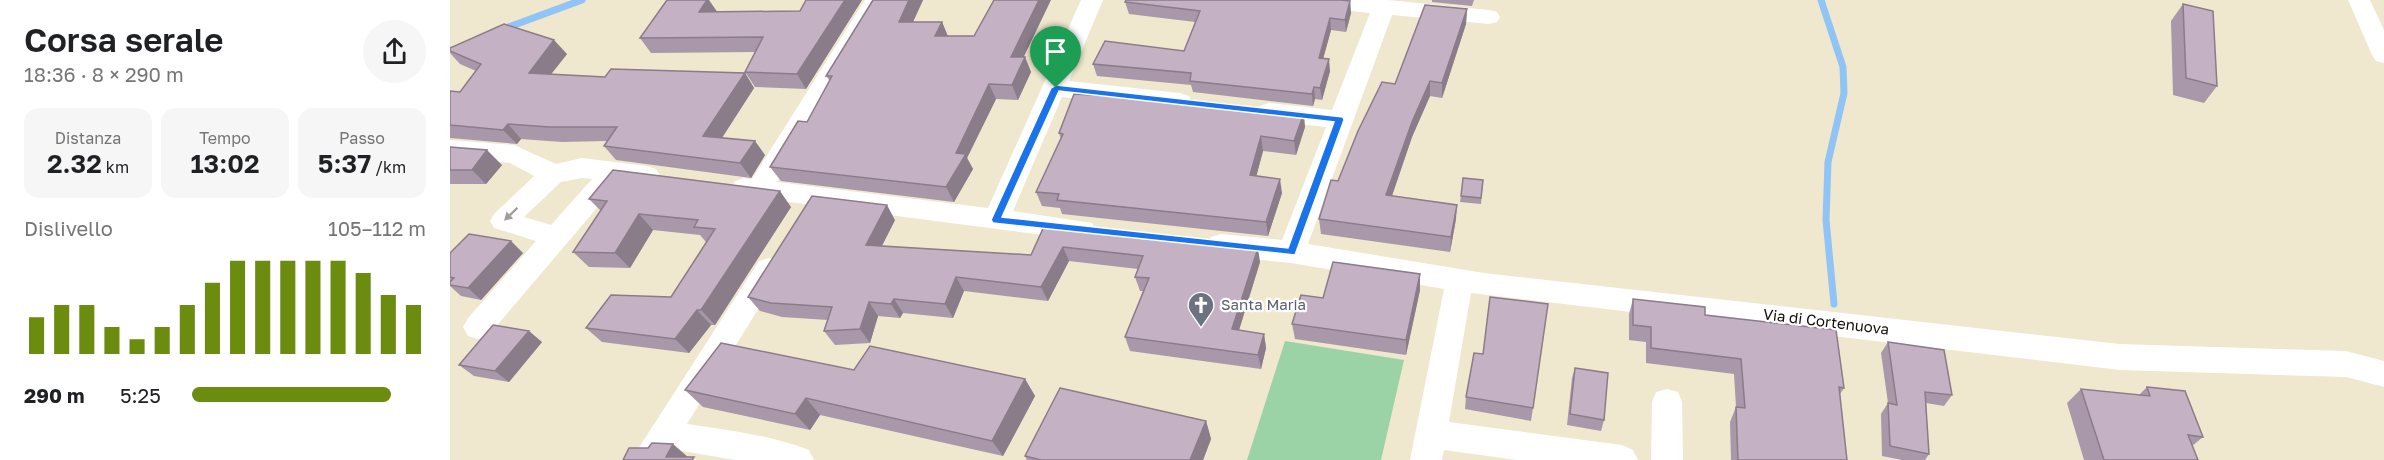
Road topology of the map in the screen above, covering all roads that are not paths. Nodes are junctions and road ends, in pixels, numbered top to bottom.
1 (876, 0) edge
2 (1092, 0) edge
3 (1314, 0) edge
4 (2359, 0) edge
5 (1383, 8) junction
6 (1490, 17) dead end
7 (2384, 55) edge
8 (1056, 88) junction
9 (1202, 104) edge
10 (1248, 109) edge
11 (1340, 120) junction
12 (450, 149) edge
13 (613, 172) junction
14 (553, 174) junction
15 (669, 179) edge
16 (725, 186) edge
17 (759, 190) junction
18 (996, 220) junction
19 (1102, 232) edge
20 (556, 237) junction
21 (1197, 242) edge
22 (783, 246) edge
23 (1300, 254) junction
24 (1460, 279) junction
25 (478, 327) dead end
26 (2384, 354) edge
27 (2346, 364) junction
28 (2384, 374) edge
29 (1666, 402) dead end
30 (663, 434) junction
31 (1429, 447) edge
32 (647, 460) edge
33 (798, 460) edge
34 (1622, 460) edge
35 (1667, 460) edge

1 - 17 street
2 - 8 street
3 - 5 street
4 - 7 street
5 - 6 street
5 - 11 street
8 - 9 street
8 - 18 street
10 - 11 street
11 - 23 street
12 - 14 street
13 - 14 street
13 - 15 street
13 - 20 street
14 -> 20 street
16 - 17 street
17 - 18 street
18 - 19 street
20 - 25 street
21 - 23 street, Via di Cortenuova
22 - 30 street
23 - 24 street, Via di Cortenuova
24 - 27 street, Via di Cortenuova
24 - 31 street
26 - 27 street, Via di Cortenuova
27 - 28 street, Via di Cortenuova
29 - 35 street
30 - 32 street
30 - 33 street
31 - 34 street

